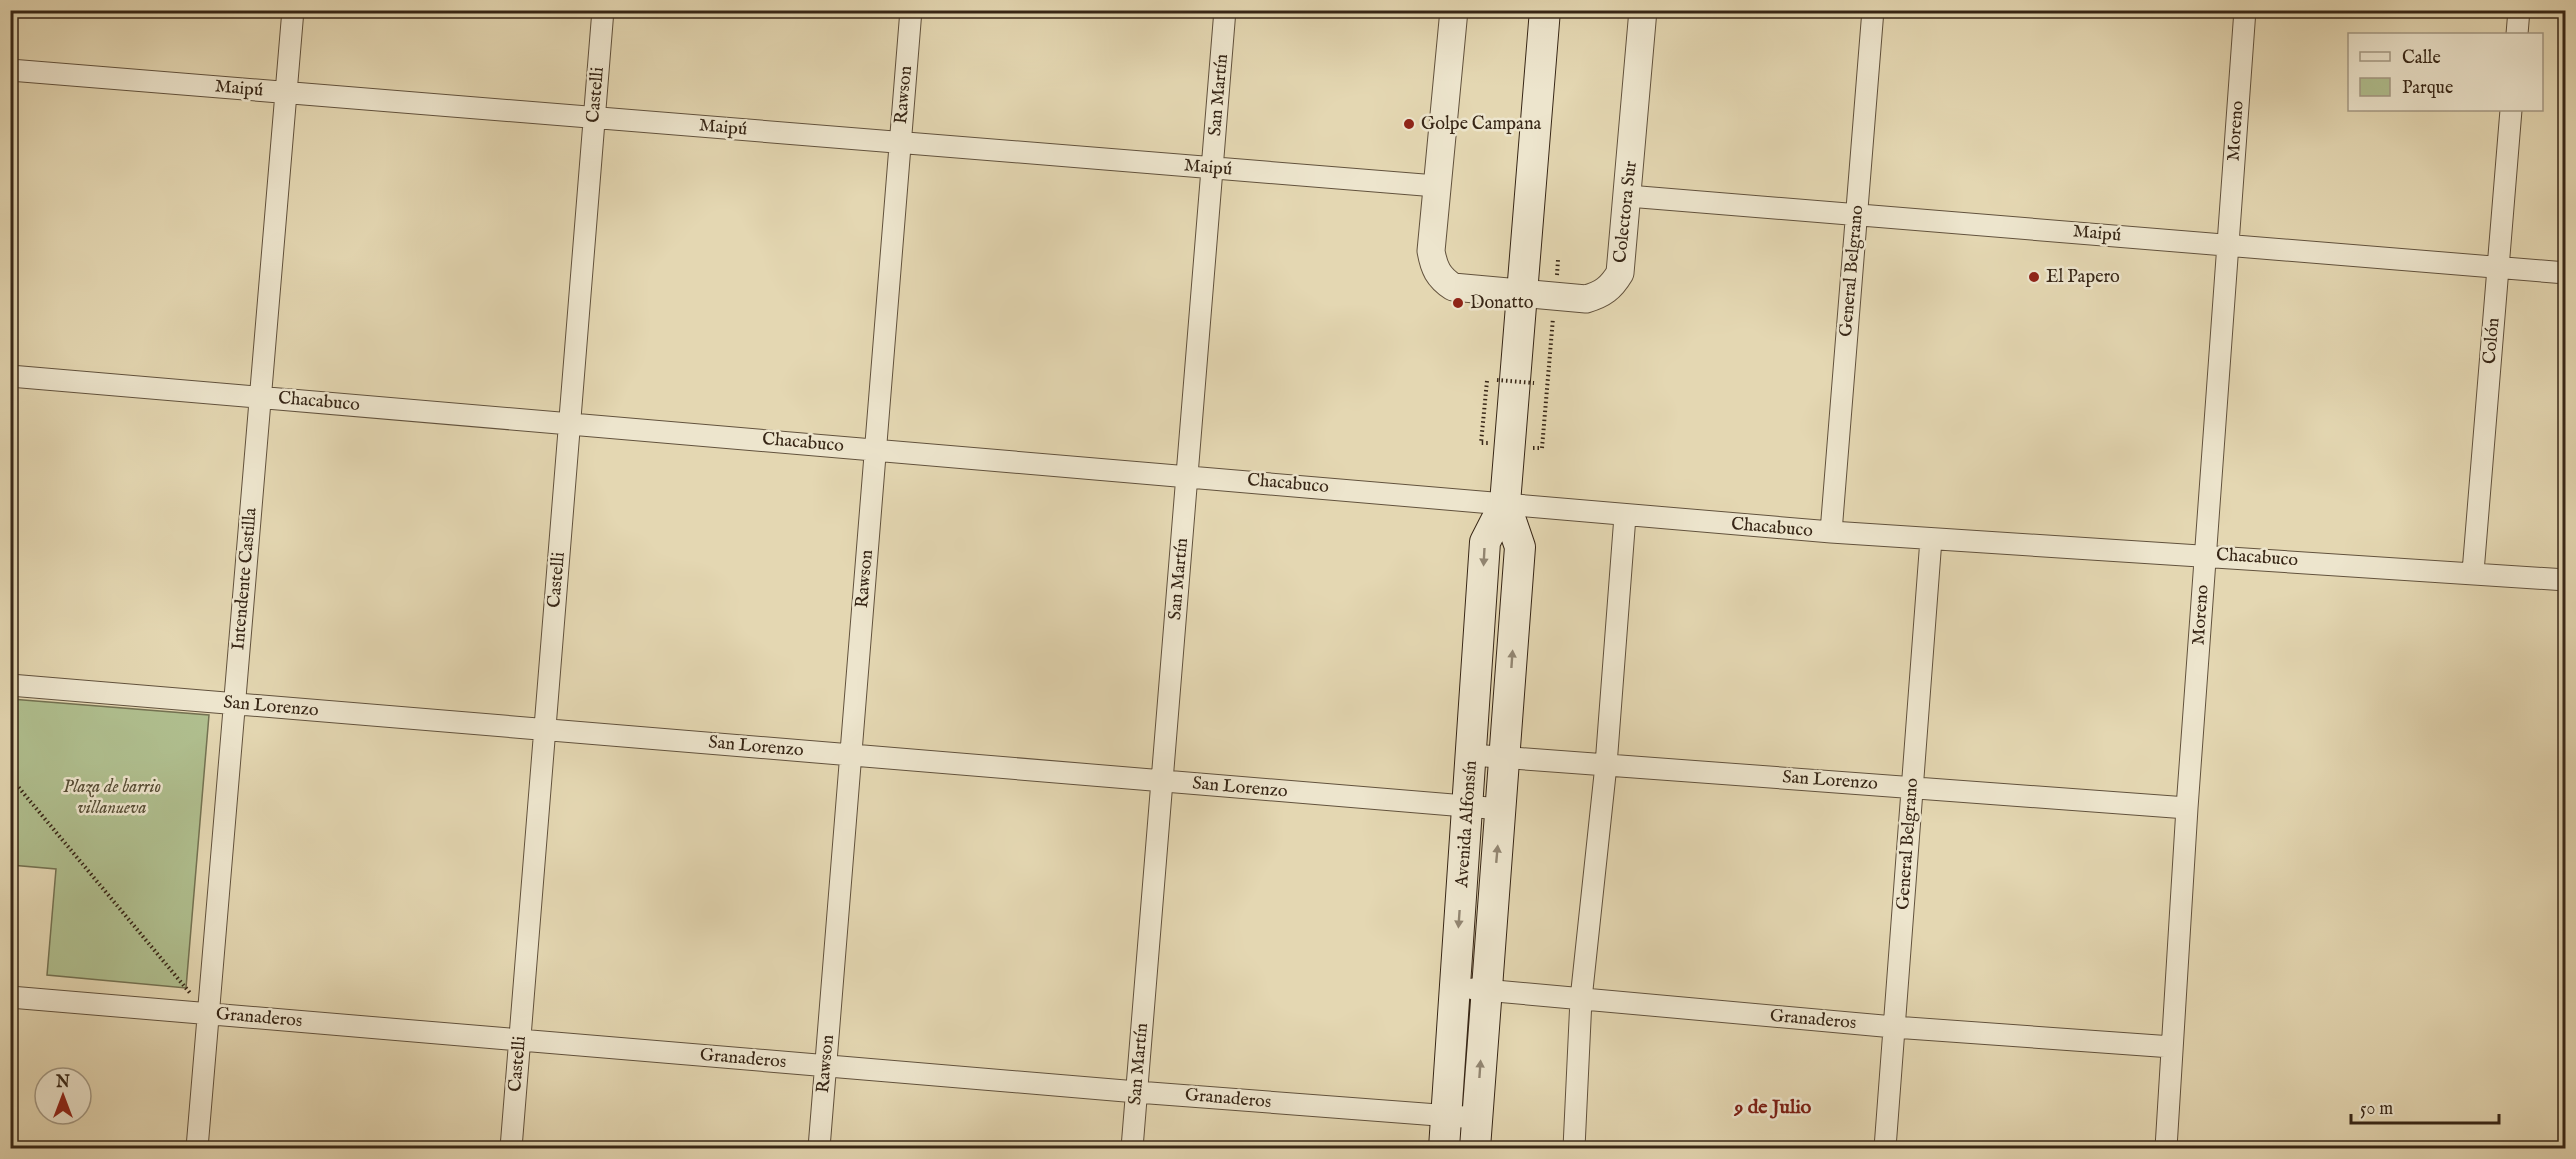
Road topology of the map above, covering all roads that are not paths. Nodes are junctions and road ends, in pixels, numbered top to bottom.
1 (293, 10) edge
2 (603, 10) edge
3 (911, 10) edge
4 (1226, 10) edge
5 (1454, 10) edge
6 (1540, 10) edge
7 (1545, 10) edge
8 (1552, 10) edge
9 (1643, 10) edge
10 (1873, 10) edge
11 (2245, 10) edge
12 (2519, 10) edge
13 (2517, 33) edge
14 (1542, 54) junction
15 (10, 70) edge
16 (286, 93) junction
17 (2511, 111) edge
18 (595, 118) junction
19 (900, 143) junction
20 (1213, 168) junction
21 (1436, 186) junction
22 (1628, 196) junction
23 (1857, 215) junction
24 (2228, 245) junction
25 (2498, 267) junction
26 (2565, 273) edge
27 (1523, 295) junction
28 (10, 376) edge
29 (260, 397) junction
30 (570, 423) junction
31 (876, 449) junction
32 (1187, 475) junction
33 (1505, 504) junction
34 (1625, 516) junction
35 (1831, 532) junction
36 (1931, 539) junction
37 (2205, 555) junction
38 (2473, 572) junction
39 (2565, 580) edge
40 (10, 685) edge
41 (234, 704) junction
42 (545, 730) junction
43 (851, 755) junction
44 (1472, 755) junction
45 (1505, 758) junction
46 (1606, 765) junction
47 (1162, 781) junction
48 (1912, 787) junction
49 (1468, 807) junction
50 (2187, 808) junction
51 (1501, 809) junction
52 (1454, 987) junction
53 (1486, 990) junction
54 (10, 997) edge
55 (1581, 999) junction
56 (208, 1014) junction
57 (1894, 1027) junction
58 (520, 1040) junction
59 (2172, 1047) junction
60 (826, 1066) junction
61 (1137, 1092) junction
62 (1445, 1117) junction
63 (1477, 1118) junction
64 (197, 1149) edge
65 (511, 1149) edge
66 (819, 1149) edge
67 (1132, 1149) edge
68 (1444, 1149) edge
69 (1475, 1149) edge
70 (1574, 1149) edge
71 (1885, 1149) edge
72 (2166, 1149) edge

1 - 16 street, Intendente Castilla
2 - 18 street, Castelli
3 - 19 street, Rawson
4 - 20 street, San Martín
5 - 21 street, Colectora Sur
6 - 14 main road
7 - 14 main road, Avenida Alfonsín
8 - 14 main road
9 - 22 street, Colectora Sur
10 - 23 street, General Belgrano
11 - 24 street, Moreno
12 - 13 street
14 - 27 main road, Avenida Alfonsín
15 - 16 street, Maipú
16 - 18 street, Maipú
16 - 29 street, Intendente Castilla
17 - 25 street, Colón
18 - 19 street, Maipú
18 - 30 street, Castelli
19 - 20 street, Maipú
19 - 31 street, Rawson
20 - 21 street, Maipú
20 - 32 street, San Martín
21 - 27 street, Colectora Sur
22 - 23 street, Maipú
22 - 27 street, Colectora Sur
23 - 24 street, Maipú
23 - 35 street, General Belgrano
24 - 25 street, Maipú
24 - 37 street, Moreno
25 - 26 street, Maipú
25 - 38 street, Colón
27 - 33 main road, Avenida Alfonsín
28 - 29 street, Chacabuco
29 - 30 street, Chacabuco
29 - 41 street, Intendente Castilla
30 - 31 street, Chacabuco
30 - 42 street, Castelli
31 - 32 street, Chacabuco
31 - 43 street, Rawson
32 - 33 street, Chacabuco
32 - 47 street, San Martín
33 - 34 street, Chacabuco
33 -> 44 main road, Avenida Alfonsín
45 -> 33 main road, Avenida Alfonsín
34 - 35 street, Chacabuco
34 - 46 street
35 - 36 street, Chacabuco
36 - 37 street, Chacabuco
36 - 48 street, General Belgrano
37 - 38 street, Chacabuco
37 - 50 street, Moreno
38 - 39 street, Chacabuco
40 - 41 street, San Lorenzo
41 - 42 street, San Lorenzo
41 - 56 street, Intendente Castilla
42 - 43 street, San Lorenzo
42 - 58 street, Castelli
43 - 47 street, San Lorenzo
43 - 60 street, Rawson
44 - 45 street, San Lorenzo
44 - 49 main road, Avenida Alfonsín
45 - 46 street, San Lorenzo
45 - 51 main road, Avenida Alfonsín
46 - 48 street, San Lorenzo
46 - 55 street
47 - 49 street, San Lorenzo
47 - 61 street, San Martín
48 - 50 street, San Lorenzo
48 - 57 street, General Belgrano
49 - 51 street, San Lorenzo
49 -> 52 main road, Avenida Alfonsín
50 - 59 street, Moreno
53 -> 51 main road, Avenida Alfonsín
52 - 53 street, Granaderos
52 - 62 main road, Avenida Alfonsín
53 - 55 street, Granaderos
63 -> 53 main road, Avenida Alfonsín
54 - 56 street, Granaderos
55 - 57 street, Granaderos
55 - 70 street
56 - 58 street, Granaderos
56 - 64 street, Intendente Castilla
57 - 59 street, Granaderos
57 - 71 street, General Belgrano
58 - 60 street, Granaderos
58 - 65 street, Castelli
59 - 72 street, Moreno
60 - 61 street, Granaderos
60 - 66 street, Rawson
61 - 62 street, Granaderos
61 - 67 street, San Martín
62 - 63 street, Granaderos
62 - 68 main road, Avenida Alfonsín
63 - 69 main road, Avenida Alfonsín

